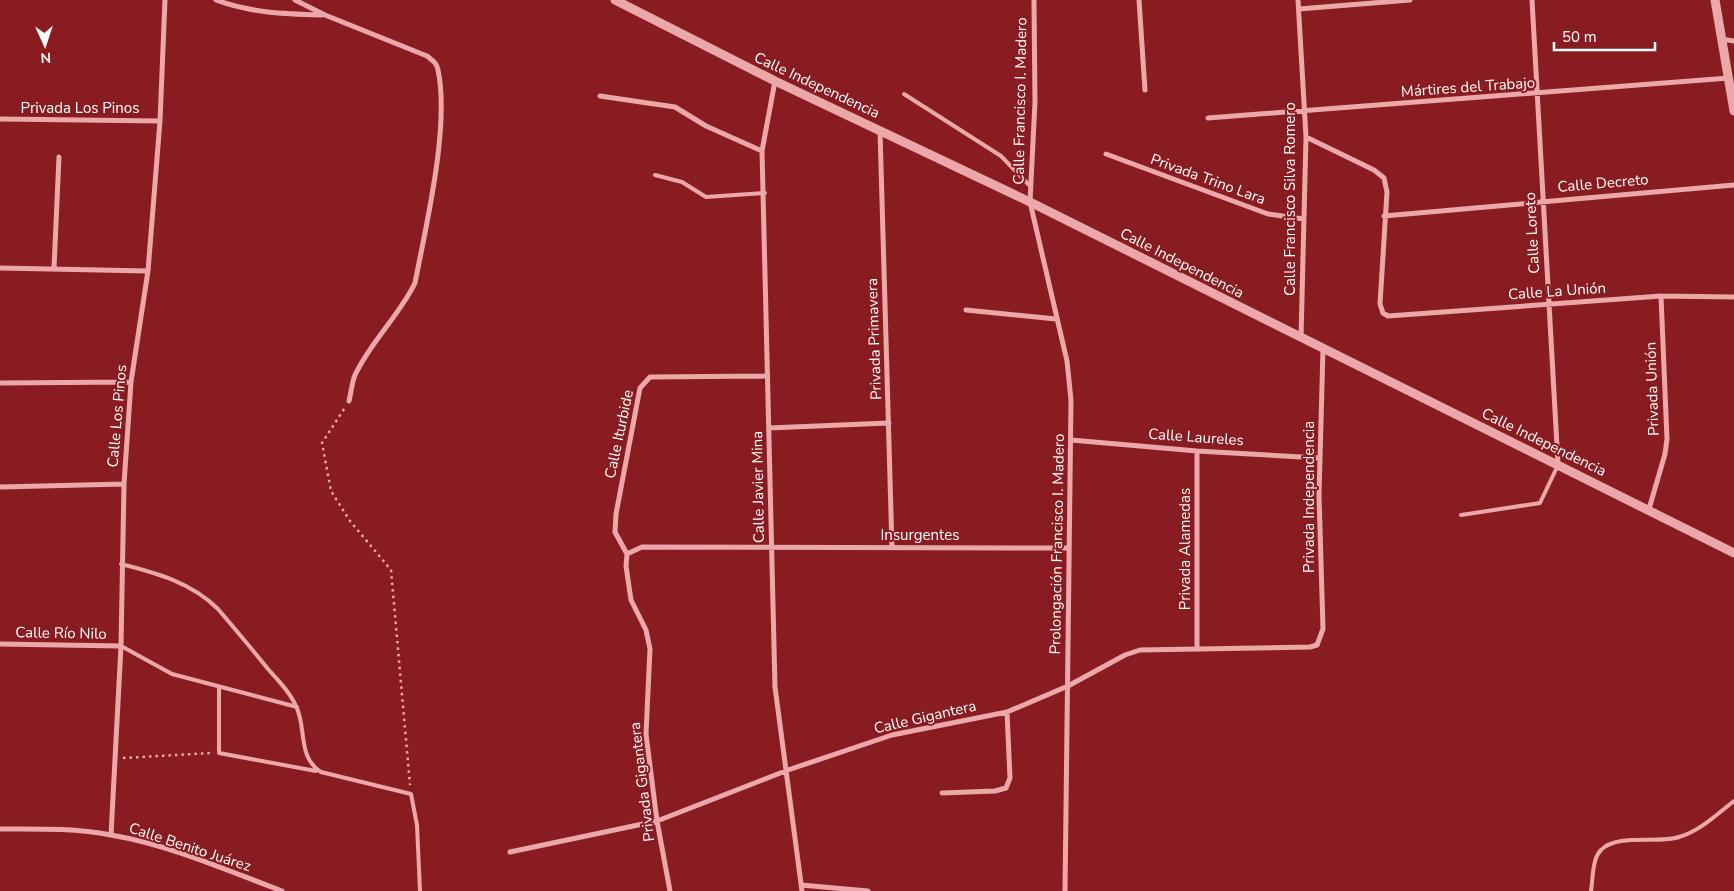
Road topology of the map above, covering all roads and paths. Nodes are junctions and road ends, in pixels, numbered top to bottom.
1 (165, 0) edge
2 (216, 0) edge
3 (295, 0) edge
4 (615, 0) edge
5 (1034, 0) edge
6 (1139, 0) edge
7 (1298, 0) edge
8 (1410, 0) edge
9 (1532, 0) edge
10 (1715, 0) edge
11 (1299, 9) junction
12 (325, 15) junction
13 (1721, 39) junction
14 (1734, 41) edge
15 (1730, 78) junction
16 (775, 81) junction
17 (1145, 90) dead end
18 (904, 94) dead end
19 (1537, 94) junction
20 (600, 96) dead end
21 (1734, 111) edge
22 (1304, 112) junction
23 (1208, 118) dead end
24 (0, 120) edge
25 (160, 121) junction
26 (880, 130) junction
27 (1306, 137) junction
28 (762, 151) junction
29 (1106, 154) dead end
30 (58, 156) dead end
31 (655, 175) dead end
32 (1734, 185) edge
33 (1031, 187) junction
34 (765, 193) junction
35 (1543, 200) junction
36 (1030, 202) junction
37 (1384, 216) junction
38 (1304, 219) junction
39 (0, 268) edge
40 (54, 268) junction
41 (148, 271) junction
42 (1661, 296) junction
43 (1734, 297) edge
44 (1549, 304) junction
45 (966, 310) dead end
46 (1056, 319) junction
47 (1301, 338) junction
48 (1323, 349) junction
49 (768, 376) junction
50 (131, 382) junction
51 (0, 383) edge
52 (349, 401) joint
53 (889, 422) junction
54 (769, 428) junction
55 (1071, 440) junction
56 (1197, 451) junction
57 (1319, 458) junction
58 (1558, 464) junction
59 (124, 484) junction
60 (0, 487) edge
61 (1649, 509) junction
62 (1461, 515) dead end
63 (772, 548) junction
64 (892, 548) junction
65 (1069, 548) junction
66 (1734, 553) edge
67 (627, 554) junction
68 (122, 564) junction
69 (0, 644) edge
70 (1317, 644) joint
71 (121, 646) junction
72 (1197, 647) junction
73 (1068, 686) junction
74 (219, 687) junction
75 (297, 707) junction
76 (1007, 712) junction
77 (219, 753) junction
78 (115, 758) junction
79 (788, 770) junction
80 (321, 772) junction
81 (942, 793) dead end
82 (411, 794) junction
83 (1734, 801) edge
84 (657, 821) junction
85 (0, 829) edge
86 (111, 835) junction
87 (510, 852) dead end
88 (802, 888) edge
89 (282, 891) edge
90 (420, 891) edge
91 (670, 891) edge
92 (868, 891) edge
93 (1065, 891) edge
94 (1591, 891) edge

1 - 25 street, Calle Los Pinos
2 - 12 street
3 - 12 street
4 - 16 street, Calle Independencia
5 - 33 street, Calle Francisco I. Madero
6 - 17 street
7 - 11 street, Calle Francisco Silva Romero
8 - 11 street
9 - 19 street, Calle Loreto
10 - 13 street
11 - 22 street, Calle Francisco Silva Romero
12 - 52 street
13 - 14 street
13 - 15 street
15 - 19 street, Mártires del Trabajo
15 - 21 street
16 - 26 street, Calle Independencia
16 - 28 street, Calle Javier Mina
18 - 33 lane
19 - 22 street, Mártires del Trabajo
19 - 35 street, Calle Loreto
20 - 28 street
22 - 23 street, Mártires del Trabajo
22 - 27 street, Calle Francisco Silva Romero
24 - 25 street, Privada Los Pinos
25 - 41 street, Calle Los Pinos
26 - 36 street, Calle Independencia
26 - 53 street, Privada Primavera
27 - 37 street
27 - 38 street, Calle Francisco Silva Romero
28 - 34 street, Calle Javier Mina
29 - 38 street, Privada Trino Lara
30 - 40 street
31 - 34 lane
32 - 35 street, Calle Decreto
33 - 36 street, Calle Francisco I. Madero
34 - 49 street, Calle Javier Mina
35 - 37 street, Calle Decreto
35 - 44 street, Calle Loreto
36 - 46 street, Prolongación Francisco I. Madero
36 - 47 street, Calle Independencia
37 - 44 street, Calle La Unión
38 - 47 street, Calle Francisco Silva Romero
39 - 40 street
40 - 41 street
41 - 50 street, Calle Los Pinos
42 - 43 street, Calle La Unión
42 - 44 street, Calle La Unión
42 - 61 street, Privada Unión
44 - 58 street, Calle Loreto
45 - 46 street
46 - 55 street, Prolongación Francisco I. Madero
47 - 48 street, Calle Independencia
48 - 57 street, Privada Independencia
48 - 58 street, Calle Independencia
49 - 54 street, Calle Javier Mina
49 - 67 street, Calle Iturbide
50 - 51 street
50 - 59 street, Calle Los Pinos
52 - 82 path
53 - 54 street
53 - 64 street, Privada Primavera
54 - 63 street, Calle Javier Mina
55 - 56 street, Calle Laureles
55 - 65 street, Prolongación Francisco I. Madero
56 - 57 street, Calle Laureles
56 - 72 street, Privada Alamedas
57 - 70 street, Privada Independencia
58 - 61 street, Calle Independencia
58 - 62 lane
59 - 60 street
59 - 68 street, Calle Los Pinos
61 - 66 street, Calle Independencia
63 - 64 street, Insurgentes
63 - 67 street, Insurgentes
63 - 79 street, Calle Javier Mina
64 - 65 street, Insurgentes
65 - 73 street, Prolongación Francisco I. Madero
67 - 84 street, Privada Gigantera
68 - 71 street, Calle Los Pinos
68 - 75 lane
69 - 71 street, Calle Río Nilo
70 - 72 street, Calle Gigantera
71 - 74 lane
71 - 78 street, Calle Los Pinos
72 - 73 street, Calle Gigantera
73 - 76 street, Calle Gigantera
73 - 93 street, Prolongación Francisco I. Madero
74 - 75 lane
74 - 77 lane
75 - 80 lane
76 - 79 street, Calle Gigantera
76 - 81 street
77 - 78 path
77 - 80 lane
78 - 86 street, Calle Los Pinos
79 - 84 street, Calle Gigantera
79 - 88 street, Calle Javier Mina
80 - 82 lane
82 - 90 lane
83 - 94 lane
84 - 87 street, Calle Gigantera
84 - 91 street, Privada Gigantera
85 - 86 street, Calle Benito Juárez
86 - 89 street, Calle Benito Juárez
88 - 92 street

